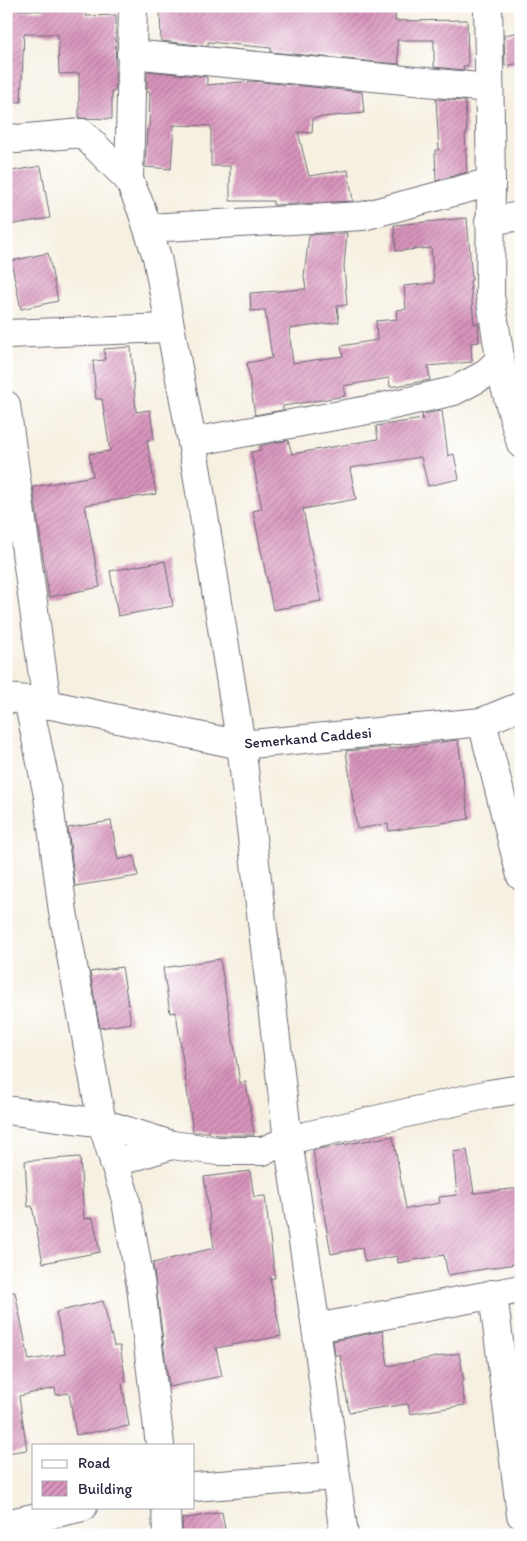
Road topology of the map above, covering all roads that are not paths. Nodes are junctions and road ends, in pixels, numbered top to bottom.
1 (133, 6) edge
2 (488, 6) edge
3 (131, 54) junction
4 (489, 88) junction
5 (6, 137) edge
6 (129, 180) junction
7 (491, 182) junction
8 (521, 216) edge
9 (489, 221) junction
10 (148, 228) junction
11 (169, 328) junction
12 (6, 334) edge
13 (500, 360) junction
14 (6, 405) edge
15 (192, 442) junction
16 (521, 444) edge
17 (27, 701) edge
18 (521, 706) edge
19 (482, 722) junction
20 (241, 745) junction
21 (521, 876) edge
22 (521, 1089) edge
23 (6, 1110) edge
24 (102, 1123) junction
25 (288, 1140) junction
26 (172, 1145) junction
27 (114, 1163) junction
28 (521, 1289) edge
29 (493, 1294) junction
30 (316, 1328) junction
31 (160, 1444) edge
32 (335, 1476) junction
33 (195, 1487) edge
34 (78, 1508) edge
35 (166, 1508) edge
36 (521, 1515) edge
37 (6, 1524) edge
38 (166, 1535) edge
39 (344, 1535) edge

1 - 3 street
2 - 4 street
3 - 4 street
3 - 6 street
4 - 7 street
5 - 6 street
6 - 10 street
7 - 9 street
7 - 10 street
8 - 9 street
9 - 13 street
10 - 11 street
11 - 12 street
11 - 15 street
13 - 15 street
13 - 16 street
14 - 17 street
15 - 20 street
17 - 20 street, Semerkand Caddesi
17 - 24 street
18 - 19 street, Semerkand Caddesi
19 - 20 street, Semerkand Caddesi
19 - 21 street
20 - 25 street
22 - 25 street
23 - 24 street
24 - 26 street
24 - 27 street
25 - 26 street
25 - 30 street
26 - 27 street
27 - 31 street
28 - 29 street
29 - 30 street
29 - 36 street
30 - 32 street
32 - 33 street
32 - 39 street
34 - 37 street
35 - 38 street

